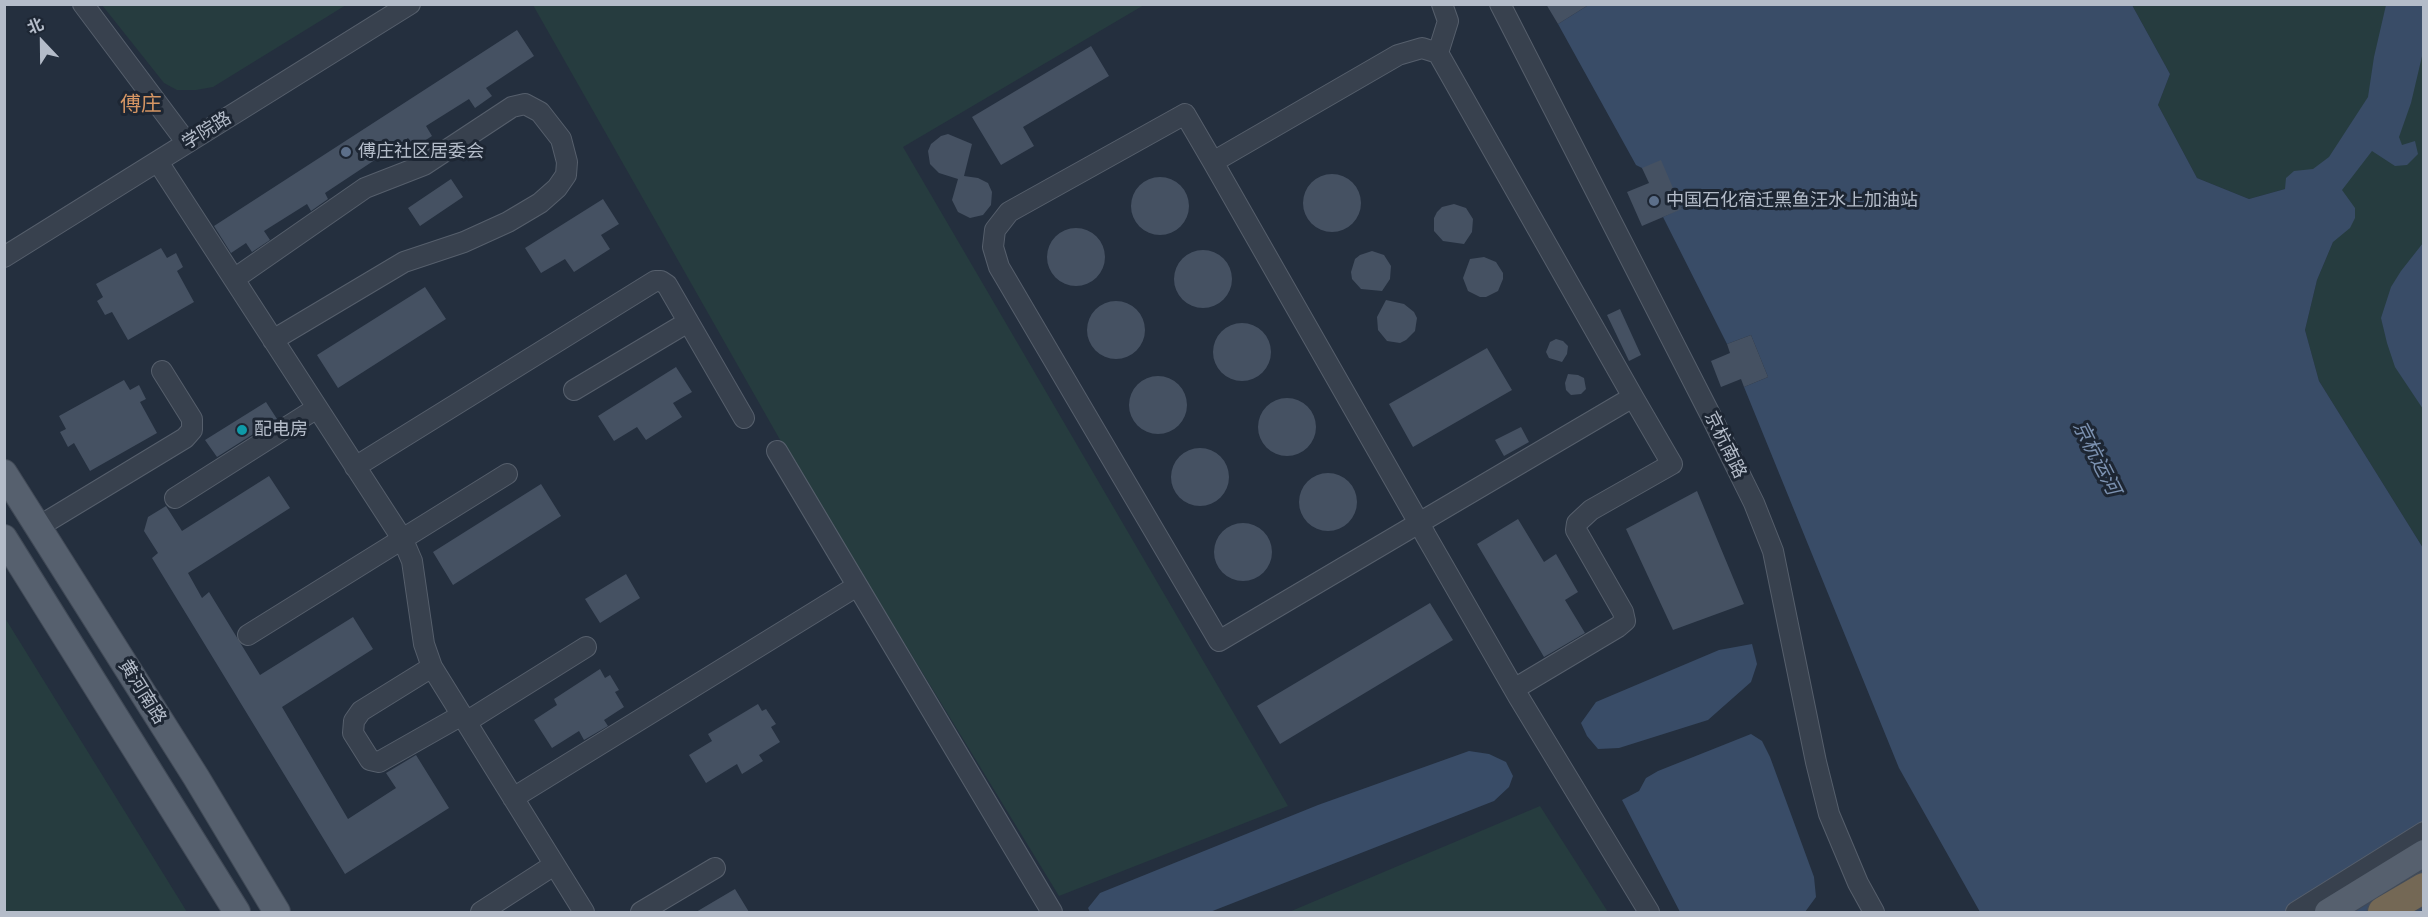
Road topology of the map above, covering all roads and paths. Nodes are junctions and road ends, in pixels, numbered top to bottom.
1 (83, 4) edge
2 (410, 4) edge
3 (1443, 4) edge
4 (1500, 4) edge
5 (1438, 53) junction
6 (187, 143) junction
7 (158, 162) junction
8 (1213, 162) junction
9 (4, 257) edge
10 (234, 279) junction
11 (688, 322) junction
12 (273, 340) junction
13 (162, 371) dead end
14 (574, 390) dead end
15 (1633, 397) junction
16 (317, 408) junction
17 (744, 418) dead end
18 (777, 451) dead end
19 (356, 467) junction
20 (4, 472) edge
21 (507, 474) dead end
22 (175, 498) dead end
23 (1419, 523) junction
24 (38, 527) junction
25 (4, 538) edge
26 (403, 540) junction
27 (857, 586) junction
28 (248, 636) dead end
29 (586, 647) dead end
30 (432, 667) junction
31 (1514, 689) junction
32 (464, 718) junction
33 (513, 798) junction
34 (2424, 832) edge
35 (2424, 853) edge
36 (554, 865) junction
37 (714, 867) dead end
38 (2424, 888) edge
39 (237, 912) edge
40 (277, 912) edge
41 (481, 912) edge
42 (584, 912) edge
43 (641, 912) edge
44 (1052, 912) edge
45 (1649, 912) edge
46 (1874, 912) edge
47 (2296, 912) edge
48 (2328, 912) edge
49 (2384, 912) edge

1 - 6 street
2 - 6 street, 学院路
3 - 5 street
4 - 46 street, 京杭南路
5 - 8 street
5 - 15 street
6 - 7 street, 学院路
7 - 9 street, 学院路
7 - 10 street
8 - 23 street
8 - 23 street
10 - 12 street
10 - 12 street
11 - 14 street
11 - 17 street
11 - 19 street
12 - 16 street
13 - 24 street
15 - 23 street
15 - 31 street
16 - 19 street
16 - 22 street
18 - 27 street
19 - 26 street
20 - 24 main road, 黄河南路
21 - 26 street
23 - 31 street
24 - 40 main road, 黄河南路
25 - 39 main road, 黄河南路
26 - 28 street
26 - 30 street
27 - 33 street
27 - 44 street
29 - 32 street
30 - 32 street
30 - 32 street
31 - 45 street
32 - 33 street
33 - 36 street
34 - 47 street
35 - 48 main road
36 - 41 street
36 - 42 street
37 - 43 street
38 - 49 highway

